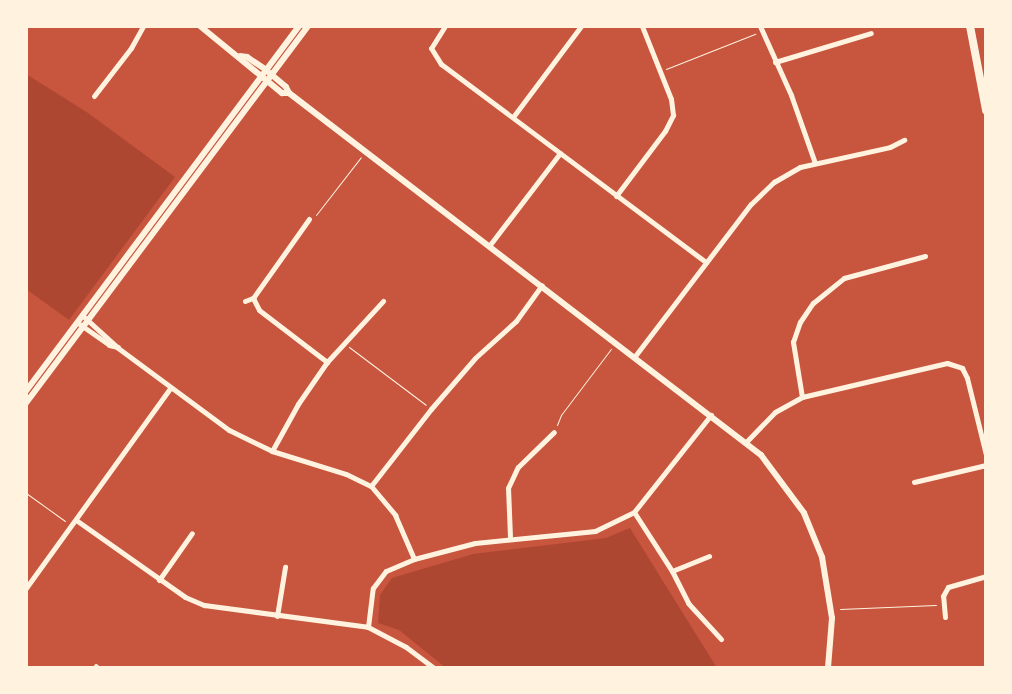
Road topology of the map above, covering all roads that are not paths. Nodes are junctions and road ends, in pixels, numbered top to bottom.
1 (143, 26) edge
2 (200, 26) edge
3 (299, 26) edge
4 (308, 26) edge
5 (445, 26) edge
6 (581, 26) edge
7 (642, 26) edge
8 (970, 26) edge
9 (761, 29) edge
10 (871, 33) dead end
11 (240, 56) junction
12 (775, 62) junction
13 (266, 70) junction
14 (272, 75) junction
15 (264, 79) junction
16 (289, 93) junction
17 (94, 96) dead end
18 (986, 110) edge
19 (514, 117) junction
20 (904, 140) dead end
21 (560, 153) junction
22 (815, 163) junction
23 (616, 196) junction
24 (309, 219) road end
25 (489, 246) junction
26 (925, 256) dead end
27 (706, 262) junction
28 (542, 286) junction
29 (253, 298) junction
30 (245, 301) dead end
31 (383, 301) dead end
32 (83, 316) junction
33 (89, 321) junction
34 (78, 323) junction
35 (84, 328) junction
36 (118, 348) junction
37 (635, 356) junction
38 (327, 362) junction
39 (170, 388) junction
40 (26, 391) edge
41 (802, 397) junction
42 (26, 403) edge
43 (711, 414) junction
44 (554, 432) road end
45 (746, 441) junction
46 (272, 451) junction
47 (986, 455) edge
48 (986, 465) edge
49 (914, 482) dead end
50 (371, 486) junction
51 (634, 512) junction
52 (76, 520) junction
53 (192, 533) dead end
54 (510, 537) junction
55 (709, 556) dead end
56 (414, 559) junction
57 (285, 567) dead end
58 (672, 571) junction
59 (986, 576) edge
60 (159, 580) junction
61 (26, 588) edge
62 (277, 616) junction
63 (945, 617) dead end
64 (368, 627) junction
65 (721, 639) dead end
66 (434, 668) edge
67 (828, 668) edge

1 - 17 street
2 - 11 street
3 - 13 street
4 - 14 street
5 - 19 street
6 - 19 street
7 - 23 street
8 - 18 highway
9 - 12 street
10 - 12 street
11 - 13 street
11 - 15 street
12 - 22 street
13 - 14 street
13 - 15 street
14 - 15 street
14 - 16 street
15 - 16 street
15 - 32 street
15 - 33 street
16 - 25 street
19 - 21 street
20 - 22 street
21 - 23 street
21 - 25 street
22 - 27 street
23 - 27 street
24 - 29 street
25 - 28 street
26 - 41 street
27 - 37 street
28 - 37 street
28 - 50 street
29 - 30 street
29 - 38 street
31 - 38 street
32 - 33 street
32 - 34 street
33 - 35 street
33 - 36 street
34 - 35 street
34 - 40 street
35 - 36 street
35 - 42 street
36 - 39 street
37 - 43 street
38 - 46 street
39 - 46 street
39 - 52 street
41 - 45 street
41 - 47 street
43 - 45 street
43 - 51 street
44 - 54 street
45 - 67 street
46 - 50 street
48 - 49 street
50 - 56 street
51 - 54 street
51 - 58 street
52 - 60 street
52 - 61 street
53 - 60 street
54 - 56 street
55 - 58 street
56 - 64 street
57 - 62 street
58 - 65 street
59 - 63 street
60 - 62 street
62 - 64 street
64 - 66 street

